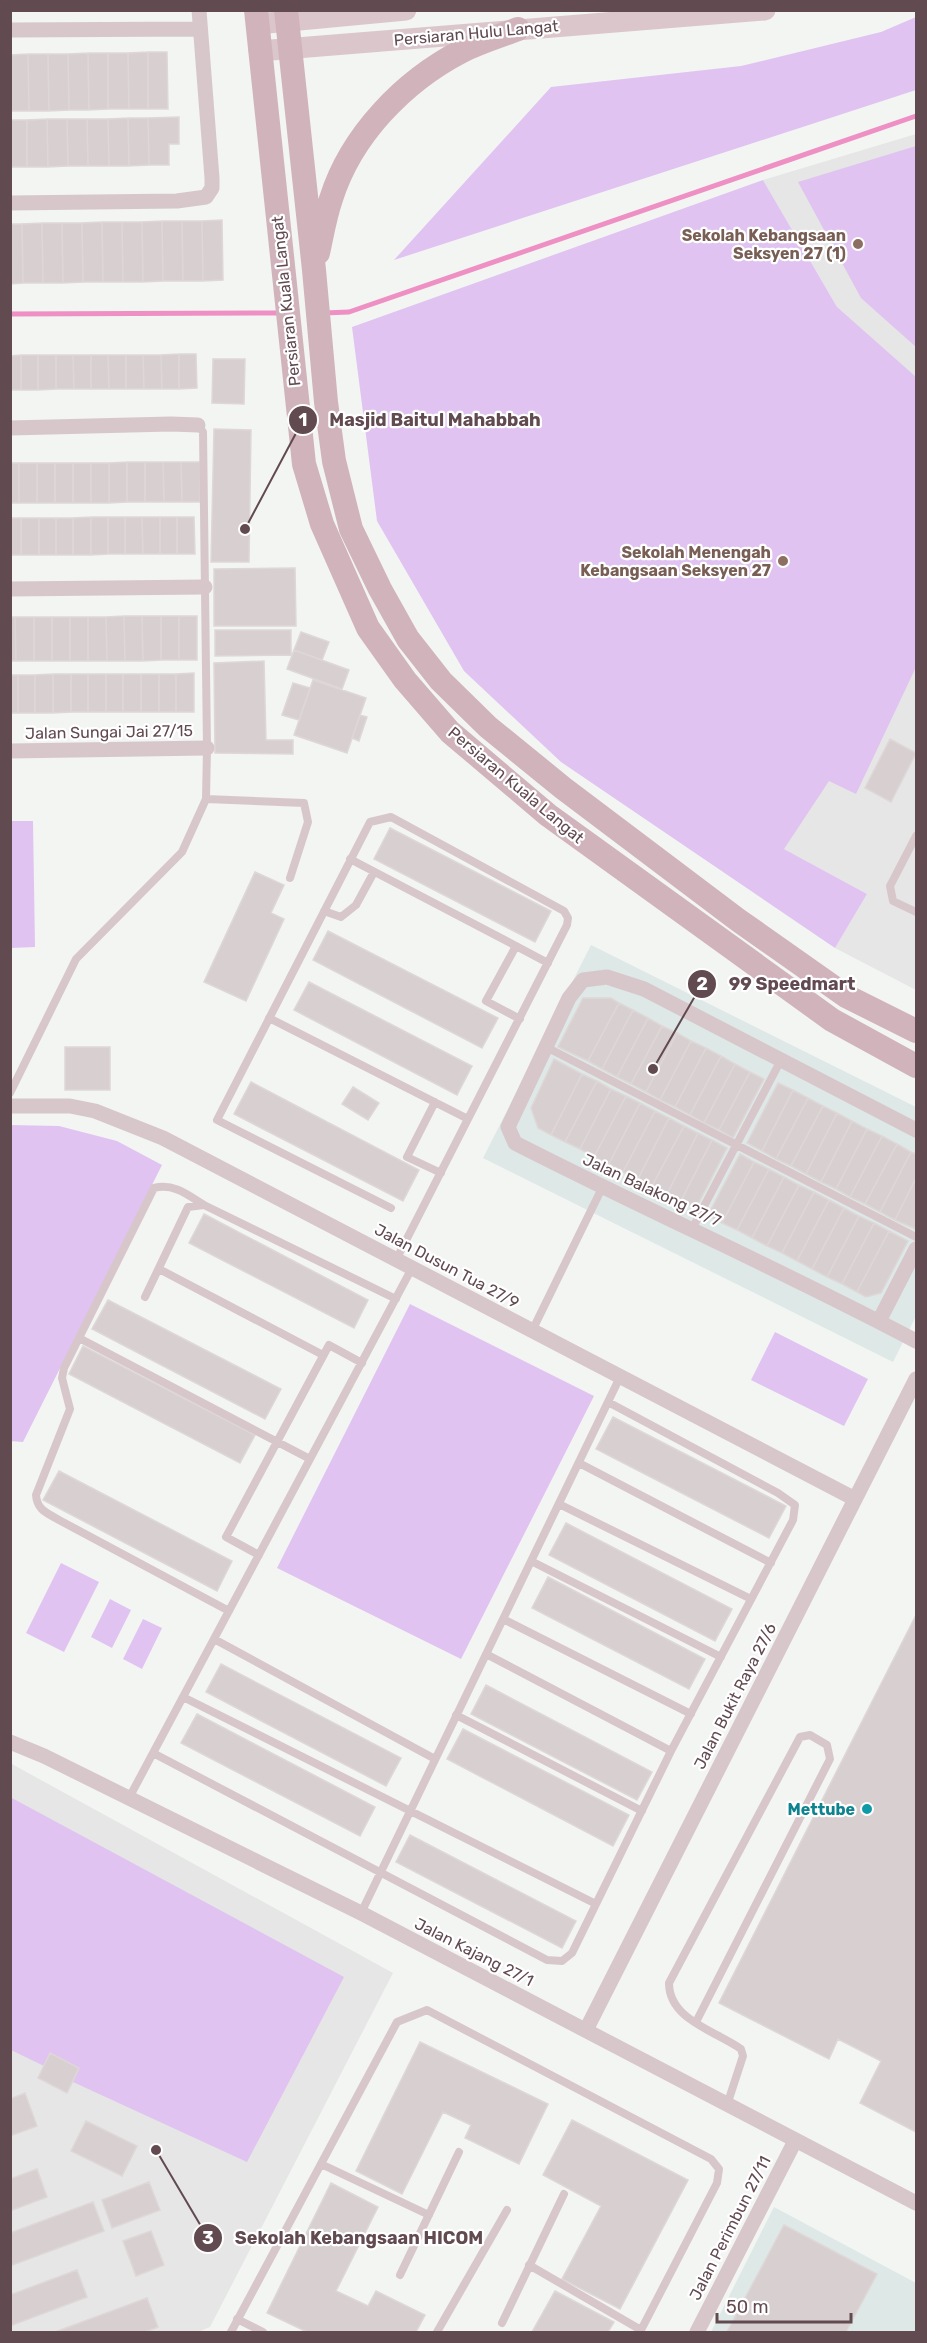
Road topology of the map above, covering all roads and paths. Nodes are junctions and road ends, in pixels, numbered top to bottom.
1 (199, 10) edge
2 (406, 10) edge
3 (765, 10) edge
4 (287, 16) edge
5 (256, 17) edge
6 (200, 29) junction
7 (518, 29) junction
8 (10, 30) edge
9 (290, 49) junction
10 (259, 51) junction
11 (10, 202) edge
12 (314, 270) junction
13 (198, 426) joint
14 (10, 428) edge
15 (205, 587) junction
16 (10, 589) edge
17 (207, 748) junction
18 (10, 751) edge
19 (206, 799) junction
20 (916, 836) edge
21 (350, 859) junction
22 (374, 872) junction
23 (290, 878) dead end
24 (324, 911) junction
25 (916, 912) edge
26 (516, 946) junction
27 (548, 963) junction
28 (846, 996) junction
29 (269, 1018) junction
30 (519, 1018) junction
31 (832, 1020) junction
32 (916, 1031) edge
33 (546, 1047) junction
34 (781, 1060) junction
35 (916, 1066) edge
36 (10, 1093) edge
37 (435, 1102) junction
38 (10, 1107) edge
39 (468, 1119) junction
40 (916, 1130) edge
41 (735, 1144) junction
42 (441, 1173) junction
43 (602, 1188) junction
44 (204, 1205) junction
45 (391, 1208) dead end
46 (692, 1229) junction
47 (916, 1237) edge
48 (916, 1249) edge
49 (396, 1260) junction
50 (412, 1268) junction
51 (159, 1269) junction
52 (146, 1297) dead end
53 (396, 1299) junction
54 (879, 1321) junction
55 (532, 1331) junction
56 (79, 1338) junction
57 (916, 1341) edge
58 (323, 1355) junction
59 (362, 1363) junction
60 (620, 1377) junction
61 (916, 1379) edge
62 (608, 1402) junction
63 (277, 1441) junction
64 (310, 1459) junction
65 (579, 1463) junction
66 (855, 1499) junction
67 (559, 1504) junction
68 (259, 1555) junction
69 (531, 1561) junction
70 (771, 1563) junction
71 (752, 1599) junction
72 (229, 1611) junction
73 (503, 1619) junction
74 (214, 1639) junction
75 (486, 1654) junction
76 (721, 1657) junction
77 (183, 1697) junction
78 (691, 1714) junction
79 (456, 1715) junction
80 (10, 1742) edge
81 (671, 1751) junction
82 (153, 1753) junction
83 (435, 1759) junction
84 (129, 1798) junction
85 (410, 1811) junction
86 (642, 1811) junction
87 (381, 1871) junction
88 (596, 1904) junction
89 (361, 1914) junction
90 (696, 2022) junction
91 (586, 2030) junction
92 (727, 2105) junction
93 (795, 2141) junction
94 (459, 2152) dead end
95 (321, 2164) junction
96 (564, 2194) dead end
97 (916, 2203) edge
98 (507, 2210) dead end
99 (429, 2215) junction
100 (529, 2265) junction
101 (400, 2275) dead end
102 (237, 2319) junction
103 (502, 2323) dead end
104 (701, 2330) edge
105 (640, 2331) edge
106 (231, 2332) edge
107 (263, 2332) edge
108 (437, 2332) edge

1 - 6 street
2 - 4 main road, Persiaran Hulu Langat
3 - 7 main road, Persiaran Hulu Langat
4 - 5 main road, Persiaran Hulu Langat
4 - 9 main road, Persiaran Kuala Langat
5 - 10 main road, Persiaran Kuala Langat
6 - 8 street
6 - 11 street
7 - 9 main road, Persiaran Hulu Langat
7 - 12 main road
9 - 10 main road, Persiaran Hulu Langat
9 - 12 main road, Persiaran Kuala Langat
10 - 31 main road, Persiaran Kuala Langat
12 - 28 main road, Persiaran Kuala Langat
13 - 14 street
13 - 15 lane
15 - 16 street
15 - 17 lane
17 - 18 street, Jalan Sungai Jai 27/15
17 - 19 lane
19 - 23 lane
19 - 36 lane
20 - 25 lane
21 - 22 lane
21 - 24 lane
21 - 27 lane
22 - 24 lane
22 - 26 lane
24 - 29 lane
26 - 27 lane
26 - 30 lane
27 - 30 lane
28 - 31 main road
28 - 32 main road, Persiaran Kuala Langat
29 - 37 lane
29 - 45 lane
30 - 39 lane
31 - 35 main road, Persiaran Kuala Langat
33 - 34 street, Jalan Balakong 27/7
33 - 41 lane
33 - 43 street, Jalan Balakong 27/7
34 - 40 street
34 - 41 lane
37 - 39 lane
37 - 42 lane
38 - 49 street, Jalan Dusun Tua 27/9
39 - 42 lane
41 - 46 lane
41 - 47 lane
42 - 49 lane
43 - 46 street, Jalan Balakong 27/7
43 - 55 lane
44 - 51 lane
44 - 53 lane
44 - 56 lane
46 - 54 street, Jalan Balakong 27/7
48 - 54 street
49 - 50 street, Jalan Dusun Tua 27/9
50 - 53 lane
50 - 55 street, Jalan Dusun Tua 27/9
51 - 52 lane
51 - 58 lane
53 - 59 lane
54 - 57 street, Jalan Balakong 27/7
55 - 60 street, Jalan Dusun Tua 27/9
56 - 63 lane
56 - 72 lane
58 - 59 lane
58 - 63 lane
59 - 64 lane
60 - 62 lane
60 - 66 street, Jalan Dusun Tua 27/9
61 - 66 street, Jalan Bukit Raya 27/6
62 - 65 lane
62 - 70 lane
63 - 64 lane
63 - 68 lane
64 - 68 lane
65 - 67 lane
65 - 70 lane
66 - 91 street, Jalan Bukit Raya 27/6
67 - 69 lane
67 - 71 lane
68 - 72 lane
69 - 73 lane
69 - 76 lane
70 - 71 lane
71 - 76 lane
72 - 74 lane
73 - 75 lane
73 - 78 lane
74 - 77 lane
74 - 83 lane
75 - 79 lane
75 - 81 lane
76 - 78 lane
77 - 82 lane
77 - 85 lane
78 - 81 lane
79 - 83 lane
79 - 86 lane
80 - 84 street, Jalan Kajang 27/1
81 - 86 lane
82 - 84 lane
82 - 87 lane
83 - 85 lane
84 - 89 street, Jalan Kajang 27/1
85 - 87 lane
85 - 88 lane
86 - 88 lane
87 - 88 lane
87 - 89 lane
89 - 91 street, Jalan Kajang 27/1
90 - 90 lane
90 - 92 lane
91 - 92 street, Jalan Kajang 27/1
92 - 93 street, Jalan Kajang 27/1
93 - 97 street, Jalan Kajang 27/1
93 - 104 street, Jalan Perimbun 27/11
94 - 99 lane
95 - 99 lane
95 - 102 lane
95 - 105 lane
96 - 100 lane
98 - 108 lane
99 - 101 lane
100 - 103 lane
100 - 105 lane
102 - 106 lane
102 - 107 lane

